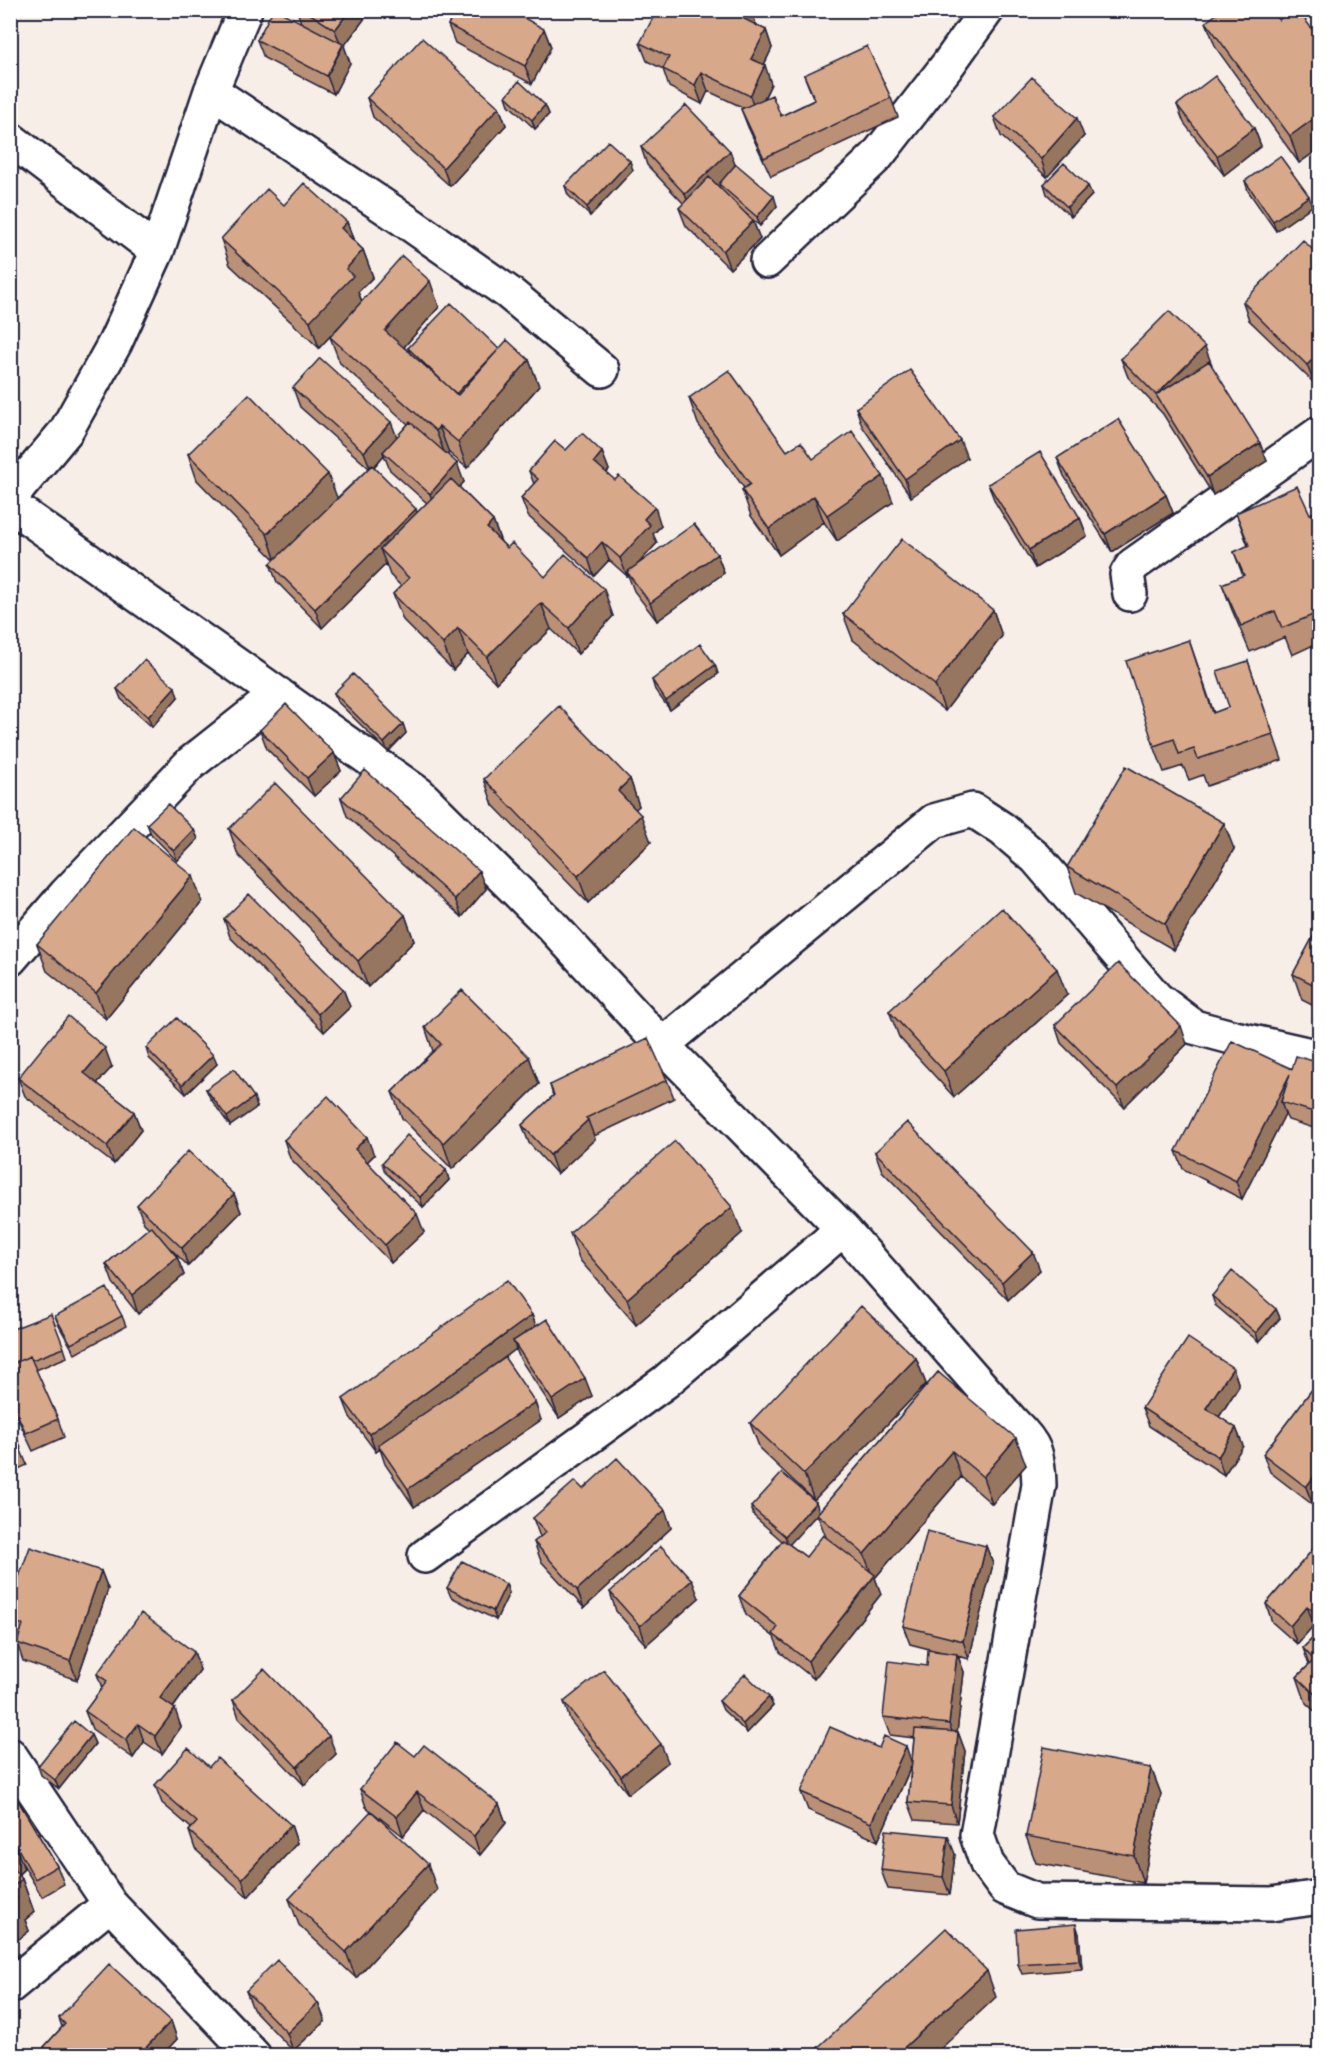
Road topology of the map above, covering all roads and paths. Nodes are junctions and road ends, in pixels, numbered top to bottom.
1 (245, 10) edge
2 (987, 10) edge
3 (211, 91) junction
4 (10, 140) edge
5 (157, 250) junction
6 (767, 261) dead end
7 (602, 370) dead end
8 (1320, 433) edge
9 (10, 498) edge
10 (10, 505) edge
11 (1130, 594) dead end
12 (278, 694) junction
13 (10, 959) edge
14 (662, 1045) junction
15 (1320, 1057) edge
16 (843, 1229) junction
17 (425, 1556) dead end
18 (10, 1755) edge
19 (1320, 1897) edge
20 (110, 1904) junction
21 (10, 1986) edge
22 (254, 2055) edge

1 - 3 street
2 - 6 street
3 - 5 street
3 - 7 street
4 - 5 street
5 - 9 street
8 - 11 street
10 - 12 street
12 - 13 street
12 - 14 street
14 - 15 street
14 - 16 street
16 - 17 street
16 - 19 street
18 - 20 street
20 - 21 street
20 - 22 street

